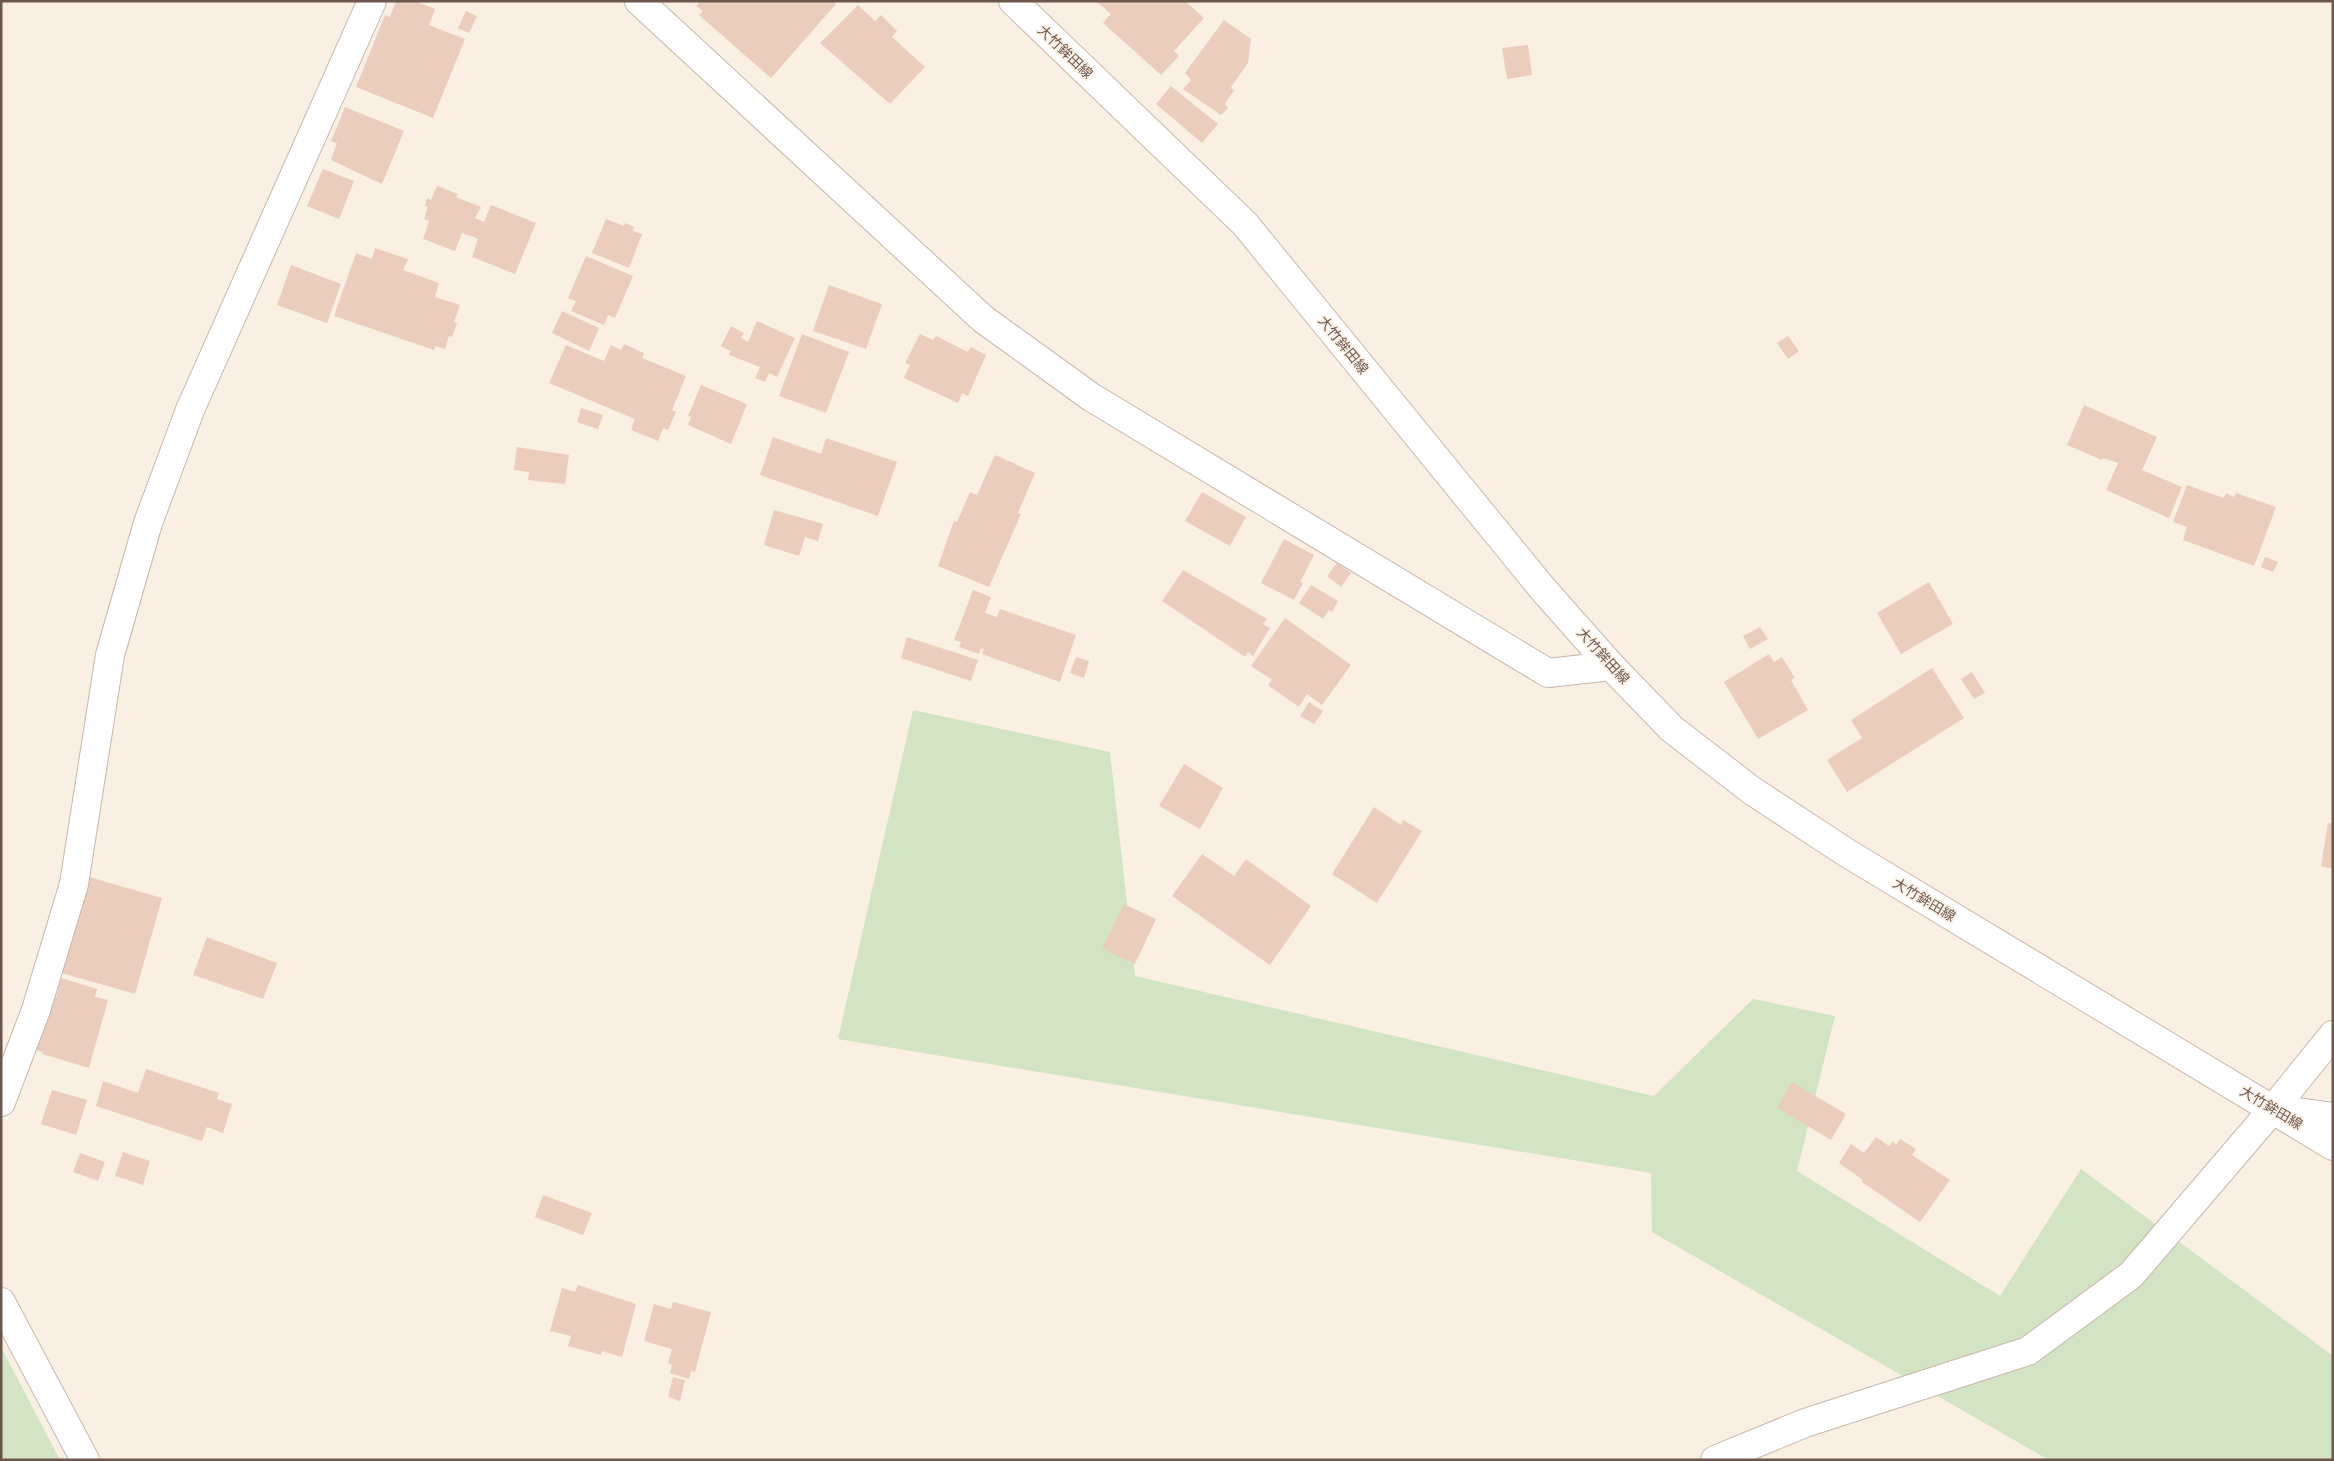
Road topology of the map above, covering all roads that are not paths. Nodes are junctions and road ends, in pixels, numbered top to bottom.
1 (372, 1) edge
2 (639, 1) edge
3 (1013, 1) edge
4 (1611, 666) junction
5 (2333, 1035) edge
6 (1, 1102) edge
7 (2273, 1109) junction
8 (2333, 1117) edge
9 (2333, 1146) edge
10 (1, 1302) edge
11 (84, 1460) edge
12 (1715, 1460) edge

1 - 6 street
2 - 4 street
3 - 4 street, 大竹鉾田線
4 - 7 street, 大竹鉾田線
5 - 7 street
7 - 8 street
7 - 9 street, 大竹鉾田線
7 - 12 street
10 - 11 street

